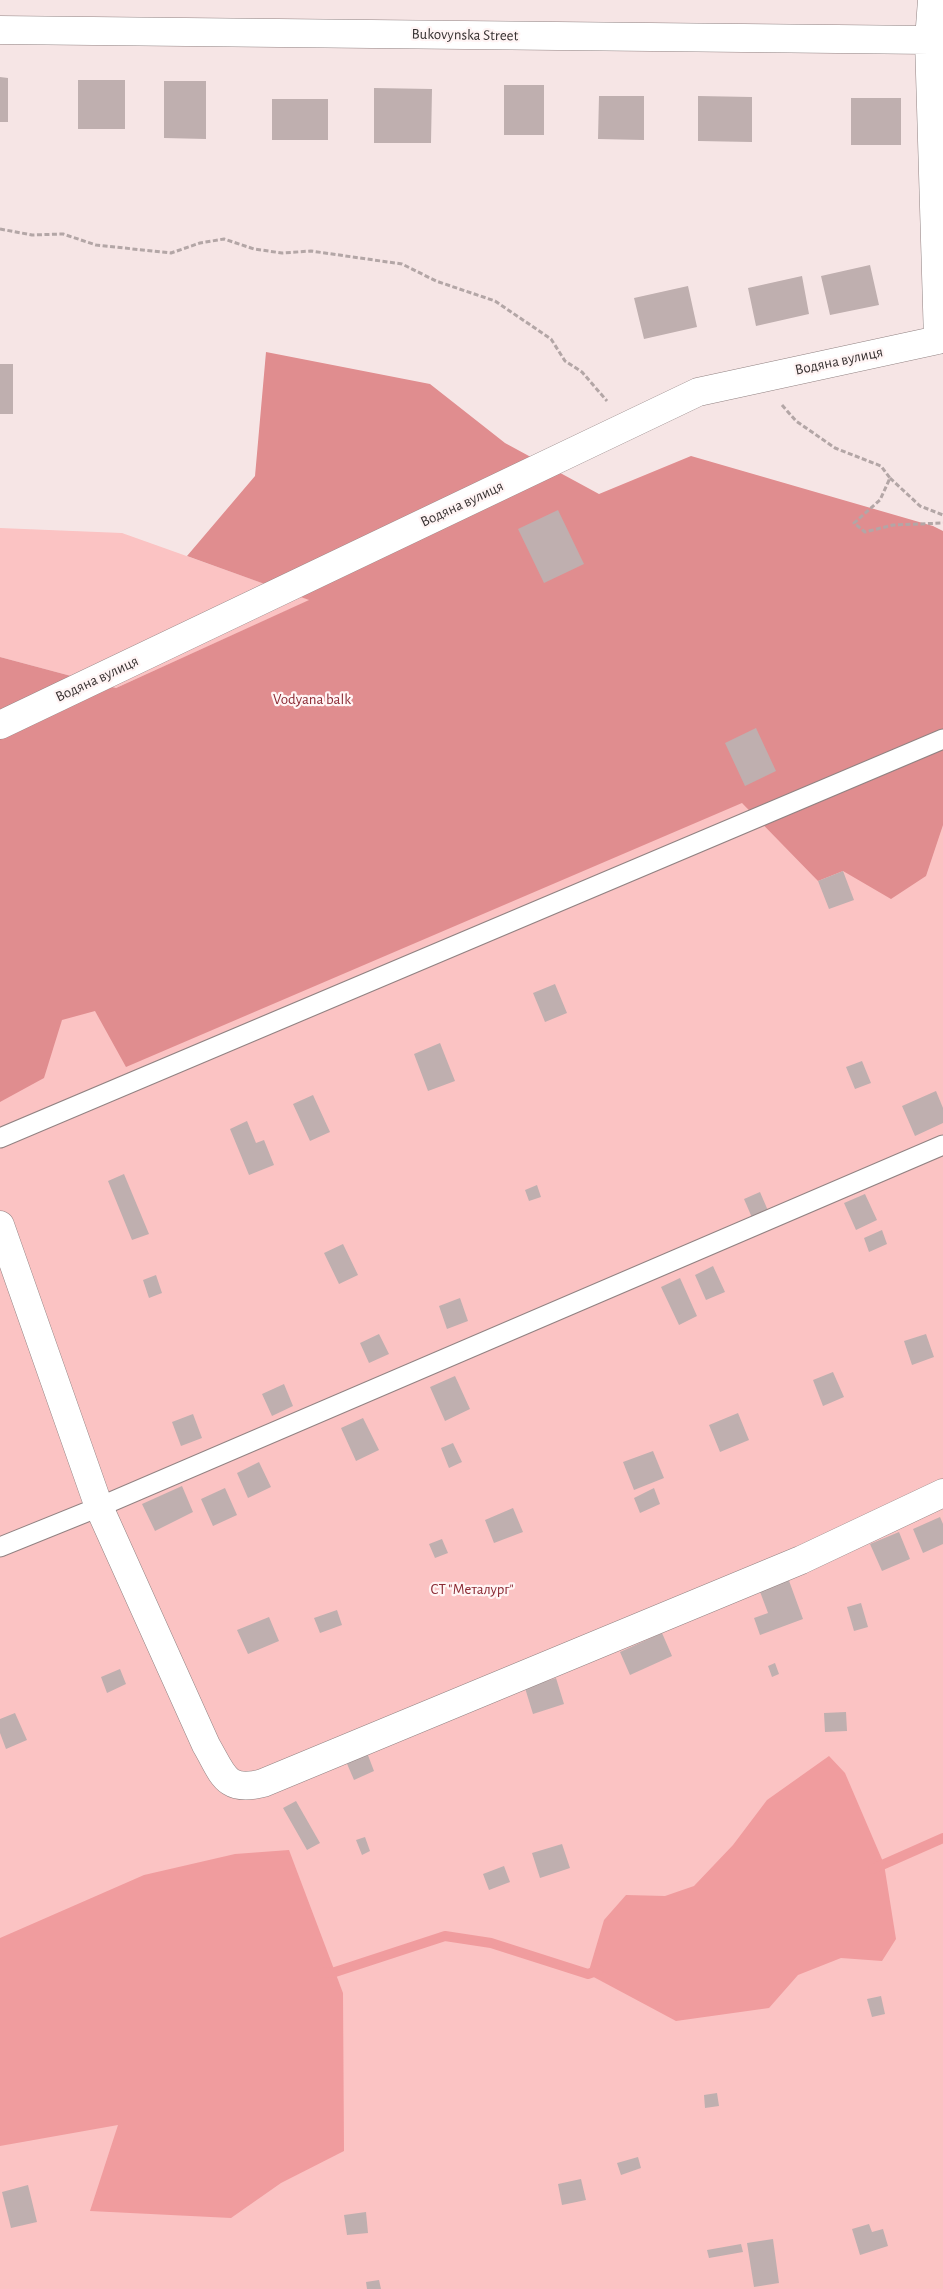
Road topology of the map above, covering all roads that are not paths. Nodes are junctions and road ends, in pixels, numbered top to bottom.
1 (932, 0) edge
2 (0, 30) edge
3 (929, 40) junction
4 (940, 339) edge
5 (0, 724) edge
6 (943, 739) edge
7 (0, 1138) edge
8 (943, 1145) edge
9 (0, 1225) edge
10 (943, 1493) edge
11 (99, 1507) junction
12 (0, 1547) edge

1 - 3 street
2 - 3 street, Bukovynska Street
3 - 4 street
4 - 5 street, Водяна вулиця
6 - 7 lane
8 - 11 lane
9 - 11 street
10 - 11 street
11 - 12 lane

